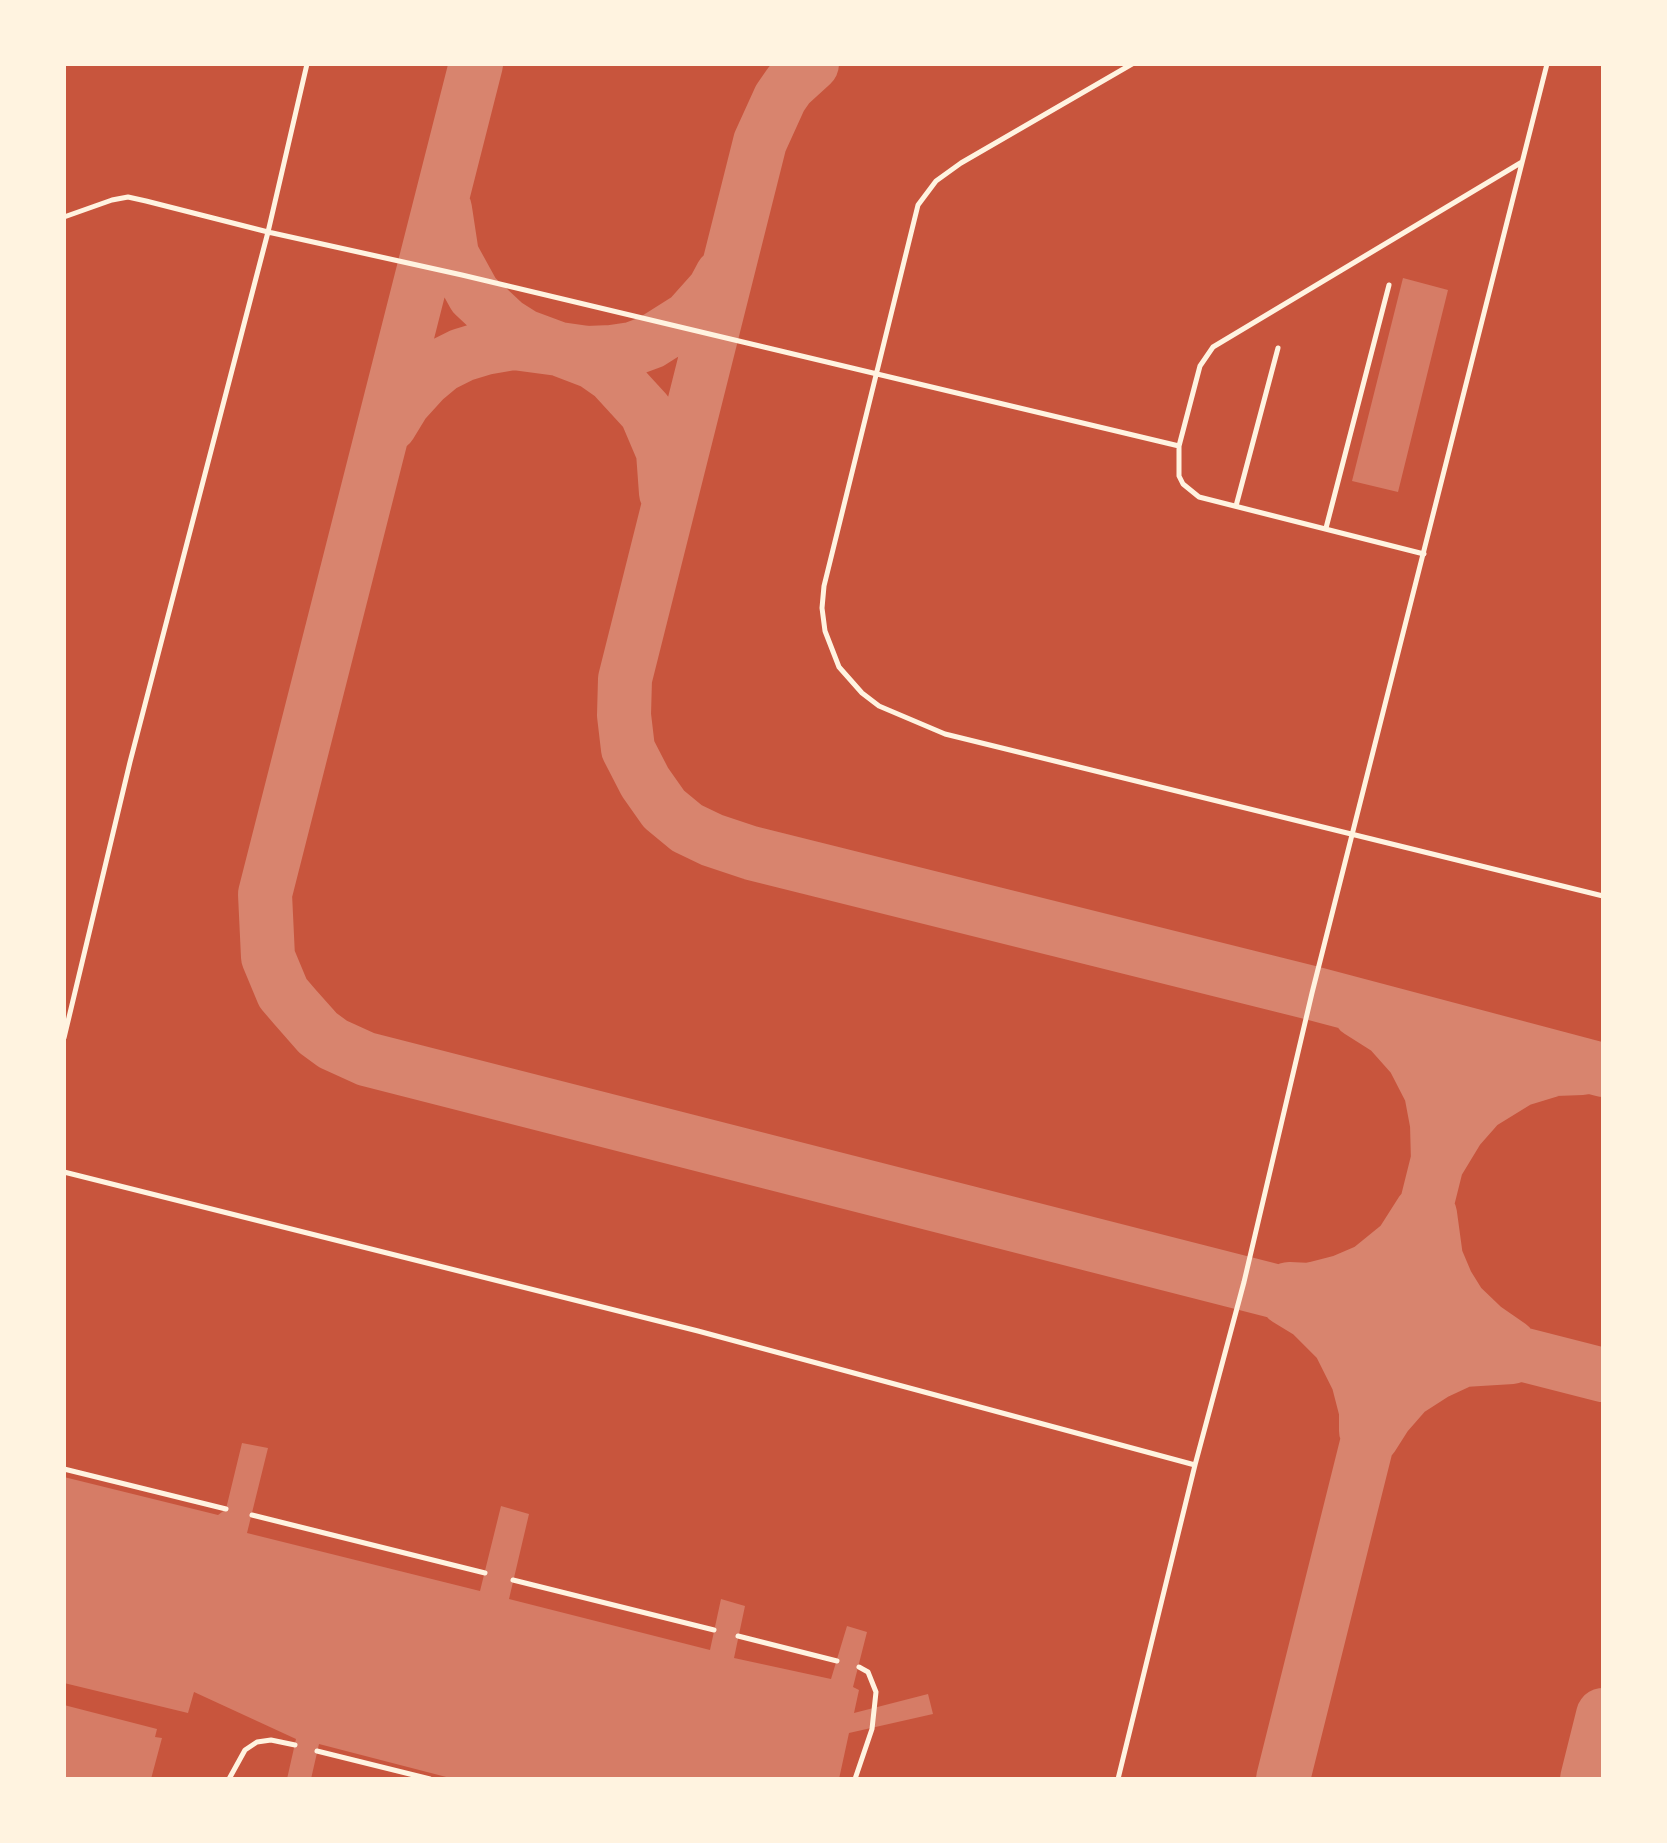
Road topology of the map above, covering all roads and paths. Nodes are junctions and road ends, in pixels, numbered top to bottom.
1 (307, 64) edge
2 (1132, 64) edge
3 (1547, 64) edge
4 (1522, 162) junction
5 (64, 217) edge
6 (268, 232) junction
7 (1389, 285) dead end
8 (1278, 348) dead end
9 (876, 374) junction
10 (1179, 446) junction
11 (1236, 506) junction
12 (1326, 528) junction
13 (1424, 554) junction
14 (1352, 834) junction
15 (1603, 896) edge
16 (64, 1038) edge
17 (64, 1172) edge
18 (1195, 1465) junction
19 (64, 1469) edge
20 (226, 1509) dead end
21 (252, 1515) dead end
22 (485, 1573) dead end
23 (513, 1580) dead end
24 (714, 1630) dead end
25 (738, 1636) dead end
26 (837, 1661) dead end
27 (859, 1667) dead end
28 (295, 1745) dead end
29 (317, 1751) dead end
30 (229, 1779) edge
31 (430, 1779) edge
32 (855, 1779) edge
33 (1118, 1779) edge

1 - 6 lane
2 - 9 lane
3 - 4 lane
4 - 10 lane
4 - 13 lane
5 - 6 lane
6 - 9 lane
6 - 16 lane
7 - 12 lane
8 - 11 lane
9 - 10 lane
9 - 14 lane
10 - 11 lane
11 - 12 lane
12 - 13 lane
13 - 14 lane
14 - 15 lane
14 - 18 lane
17 - 18 lane
18 - 33 lane
19 - 20 lane
21 - 22 lane
23 - 24 lane
25 - 26 lane
27 - 32 lane
28 - 30 lane
29 - 31 lane

